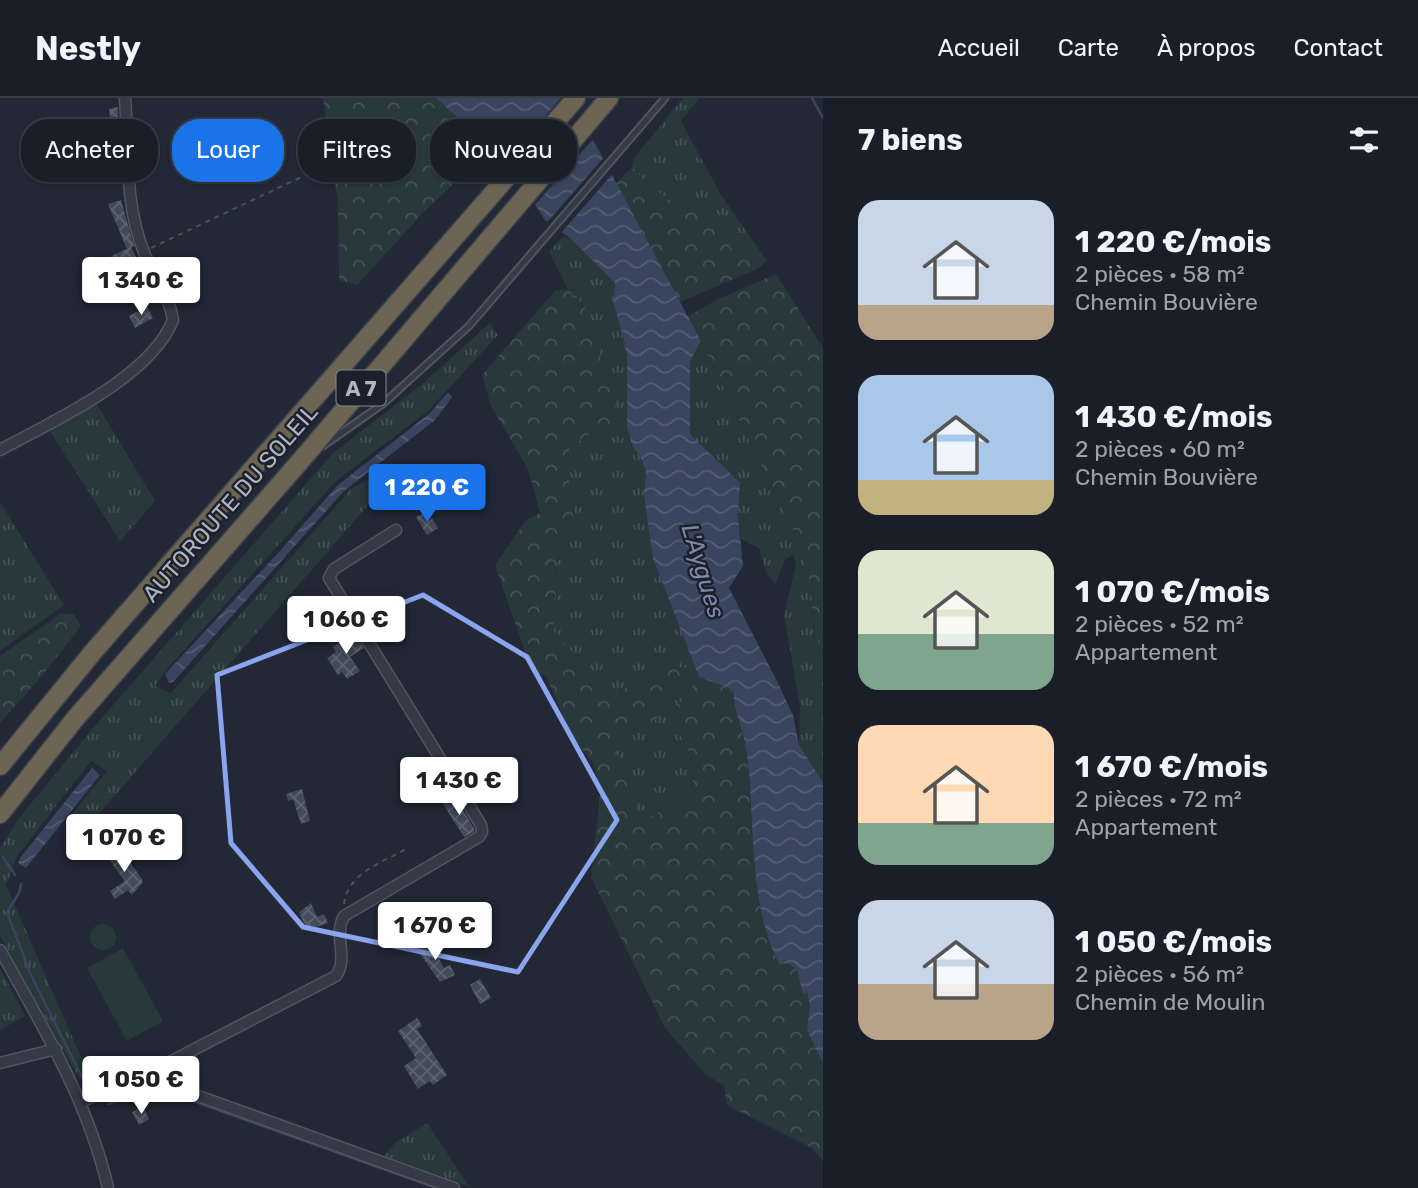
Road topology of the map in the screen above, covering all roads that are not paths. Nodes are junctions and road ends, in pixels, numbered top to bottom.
1 (125, 98) edge
2 (576, 98) edge
3 (665, 98) edge
4 (608, 99) edge
5 (0, 450) edge
6 (303, 458) junction
7 (396, 530) dead end
8 (0, 766) edge
9 (0, 814) edge
10 (0, 950) edge
11 (56, 1049) junction
12 (0, 1063) edge
13 (131, 1082) junction
14 (80, 1102) junction
15 (107, 1188) edge
16 (454, 1188) edge

1 - 5 street
2 - 8 highway, AUTOROUTE DU SOLEIL / A 7
3 - 6 lane
4 - 6 highway, AUTOROUTE DU SOLEIL / A 7
6 - 9 highway, AUTOROUTE DU SOLEIL / A 7
7 - 13 street
10 - 11 street
11 - 12 street
11 - 14 street
13 - 14 street
13 - 16 street
14 - 15 street

